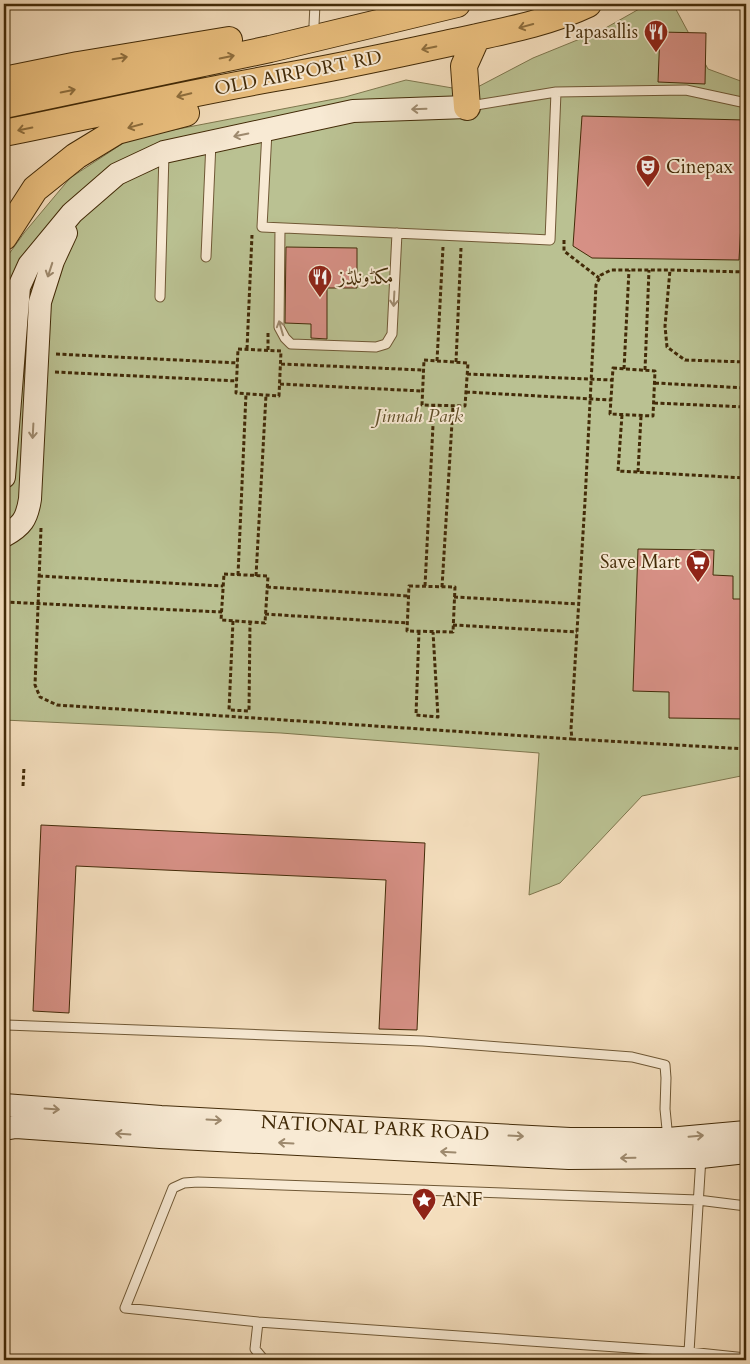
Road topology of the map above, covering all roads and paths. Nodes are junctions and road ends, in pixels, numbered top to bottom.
1 (450, 4) edge
2 (457, 4) edge
3 (588, 4) edge
4 (315, 14) edge
5 (477, 37) junction
6 (349, 65) junction
7 (4, 80) edge
8 (556, 92) junction
9 (746, 103) edge
10 (4, 105) edge
11 (467, 106) junction
12 (267, 130) junction
13 (4, 133) edge
14 (211, 142) junction
15 (164, 152) junction
16 (117, 174) junction
17 (262, 227) junction
18 (280, 229) junction
19 (397, 233) junction
20 (4, 237) edge
21 (550, 240) junction
22 (444, 246) dead end
23 (461, 248) dead end
24 (206, 258) dead end
25 (629, 270) junction
26 (649, 270) junction
27 (670, 270) junction
28 (746, 272) edge
29 (599, 278) junction
30 (160, 297) dead end
31 (247, 349) junction
32 (48, 354) dead end
33 (437, 361) junction
34 (456, 362) junction
35 (746, 362) edge
36 (238, 363) junction
37 (281, 364) junction
38 (624, 369) junction
39 (423, 370) junction
40 (645, 370) junction
41 (47, 372) dead end
42 (467, 374) junction
43 (592, 379) junction
44 (612, 380) junction
45 (237, 381) junction
46 (655, 383) junction
47 (280, 384) junction
48 (746, 388) edge
49 (422, 391) junction
50 (466, 392) junction
51 (246, 394) junction
52 (266, 395) junction
53 (590, 399) junction
54 (611, 400) junction
55 (654, 402) junction
56 (434, 405) junction
57 (453, 406) junction
58 (746, 407) edge
59 (622, 415) junction
60 (641, 416) junction
61 (638, 472) junction
62 (4, 477) edge
63 (746, 478) edge
64 (41, 526) dead end
65 (4, 536) edge
66 (238, 574) junction
67 (39, 576) junction
68 (256, 576) junction
69 (223, 586) junction
70 (426, 586) junction
71 (267, 587) junction
72 (442, 587) junction
73 (409, 596) junction
74 (454, 597) junction
75 (4, 602) edge
76 (38, 603) junction
77 (578, 604) junction
78 (222, 612) junction
79 (265, 614) junction
80 (232, 621) junction
81 (250, 622) junction
82 (408, 623) junction
83 (453, 625) junction
84 (419, 631) junction
85 (433, 632) junction
86 (577, 632) junction
87 (572, 739) junction
88 (746, 749) edge
89 (24, 767) dead end
90 (24, 786) dead end
91 (7, 1025) dead end
92 (4, 1105) edge
93 (4, 1129) edge
94 (746, 1132) edge
95 (668, 1139) junction
96 (746, 1152) edge
97 (701, 1156) junction
98 (698, 1200) junction
99 (746, 1206) edge
100 (258, 1322) junction
101 (689, 1352) junction
102 (746, 1358) edge
103 (264, 1360) edge

1 - 4 main road
10 -> 2 main road
3 -> 5 main road, OLD AIRPORT RD
7 -> 4 main road
5 -> 6 main road, OLD AIRPORT RD
5 - 11 main road
6 -> 13 main road, OLD AIRPORT RD
6 -> 20 main road
8 - 9 lane
8 - 11 lane
8 - 21 lane
11 -> 12 street
12 -> 14 street
12 - 17 lane
14 - 15 street
14 - 24 lane
15 - 16 street
15 - 30 lane
16 - 62 street
16 -> 65 street
17 - 18 lane
17 - 31 path
18 - 19 lane
19 -> 18 lane
19 - 21 lane
21 - 29 path
22 - 33 path
23 - 34 path
25 - 26 path
25 - 29 path
25 - 38 path
26 - 27 path
26 - 40 path
27 - 28 path
27 - 35 path
29 - 43 path
31 - 36 path
31 - 37 path
32 - 36 path
33 - 34 path
33 - 39 path
34 - 42 path
36 - 45 path
37 - 39 path
37 - 47 path
38 - 40 path
38 - 44 path
39 - 49 path
40 - 46 path
41 - 45 path
42 - 43 path
42 - 50 path
43 - 44 path
43 - 53 path
44 - 54 path
45 - 51 path
46 - 48 path
46 - 55 path
47 - 49 path
47 - 52 path
49 - 56 path
50 - 53 path
50 - 57 path
51 - 52 path
51 - 66 path
52 - 68 path
53 - 54 path
53 - 77 path
54 - 59 path
55 - 58 path
55 - 60 path
56 - 57 path
56 - 70 path
57 - 72 path
59 - 60 path
59 - 61 path
60 - 61 path
61 - 63 path
64 - 67 path
66 - 68 path
66 - 69 path
67 - 69 path
67 - 76 path
68 - 71 path
69 - 78 path
70 - 72 path
70 - 73 path
71 - 73 path
71 - 79 path
72 - 74 path
73 - 82 path
74 - 77 path
74 - 83 path
75 - 76 path
76 - 78 path
76 - 87 path
77 - 86 path
78 - 80 path
79 - 81 path
79 - 82 path
80 - 81 path
80 - 81 path
82 - 84 path
83 - 85 path
83 - 86 path
84 - 85 path
84 - 85 path
86 - 87 path
87 - 88 path
89 - 90 path
91 - 95 lane
92 -> 95 street, NATIONAL PARK ROAD
97 -> 93 street, NATIONAL PARK ROAD
95 -> 94 street, NATIONAL PARK ROAD
96 - 97 street, NATIONAL PARK ROAD
97 - 98 lane
98 - 99 lane
98 - 100 lane
98 - 101 lane
100 - 101 lane
100 - 103 lane
101 - 102 lane

